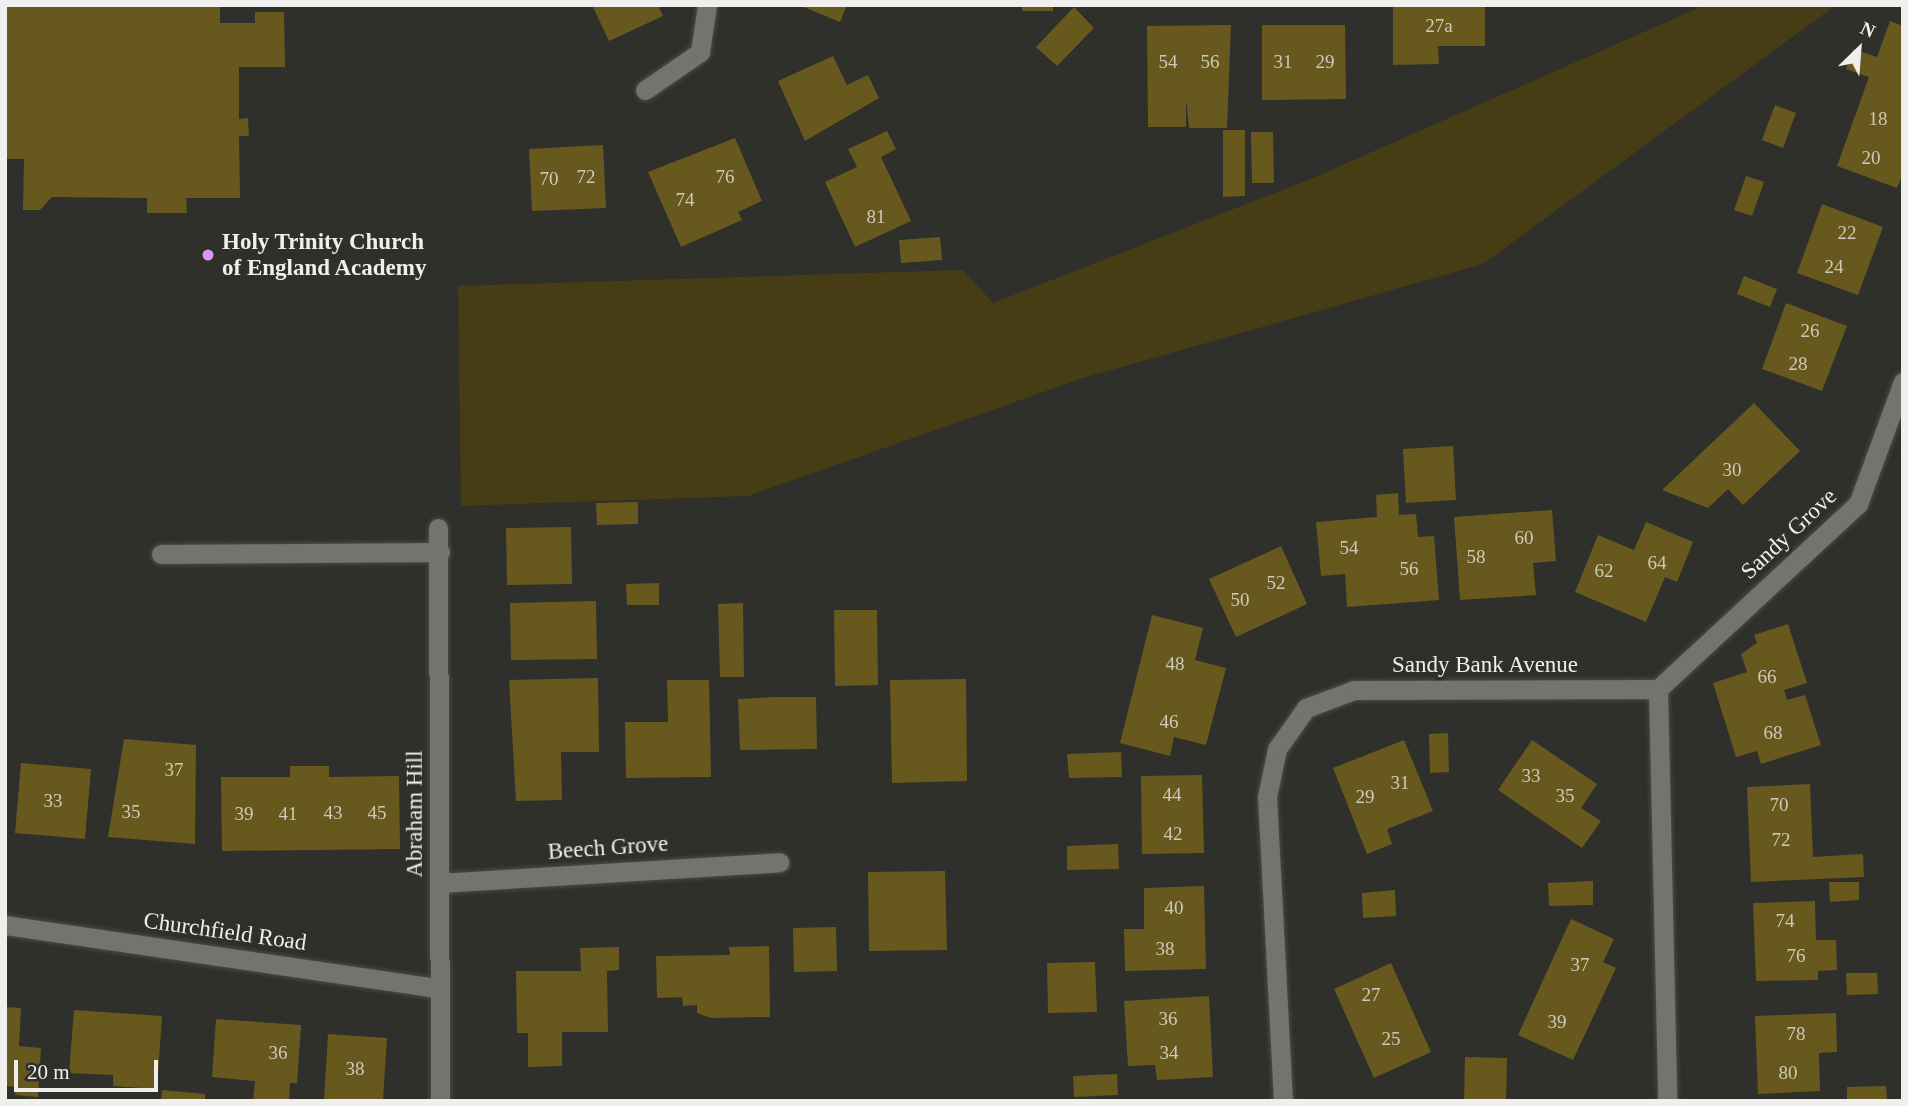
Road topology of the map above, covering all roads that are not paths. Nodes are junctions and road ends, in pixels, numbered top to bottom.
1 (707, 5) edge
2 (645, 90) dead end
3 (1903, 382) edge
4 (438, 528) dead end
5 (440, 552) junction
6 (161, 554) dead end
7 (1658, 689) junction
8 (779, 862) dead end
9 (440, 883) junction
10 (5, 925) edge
11 (438, 988) junction
12 (440, 1101) edge
13 (1283, 1101) edge
14 (1667, 1101) edge

1 - 2 street
3 - 7 street, Sandy Grove
4 - 5 street, Abraham Hill
5 - 6 street
5 - 9 street, Abraham Hill
7 - 13 street, Sandy Bank Avenue
7 - 14 street
8 - 9 street, Beech Grove
9 - 11 street, Abraham Hill
10 - 11 street, Churchfield Road
11 - 12 street, Abraham Hill

